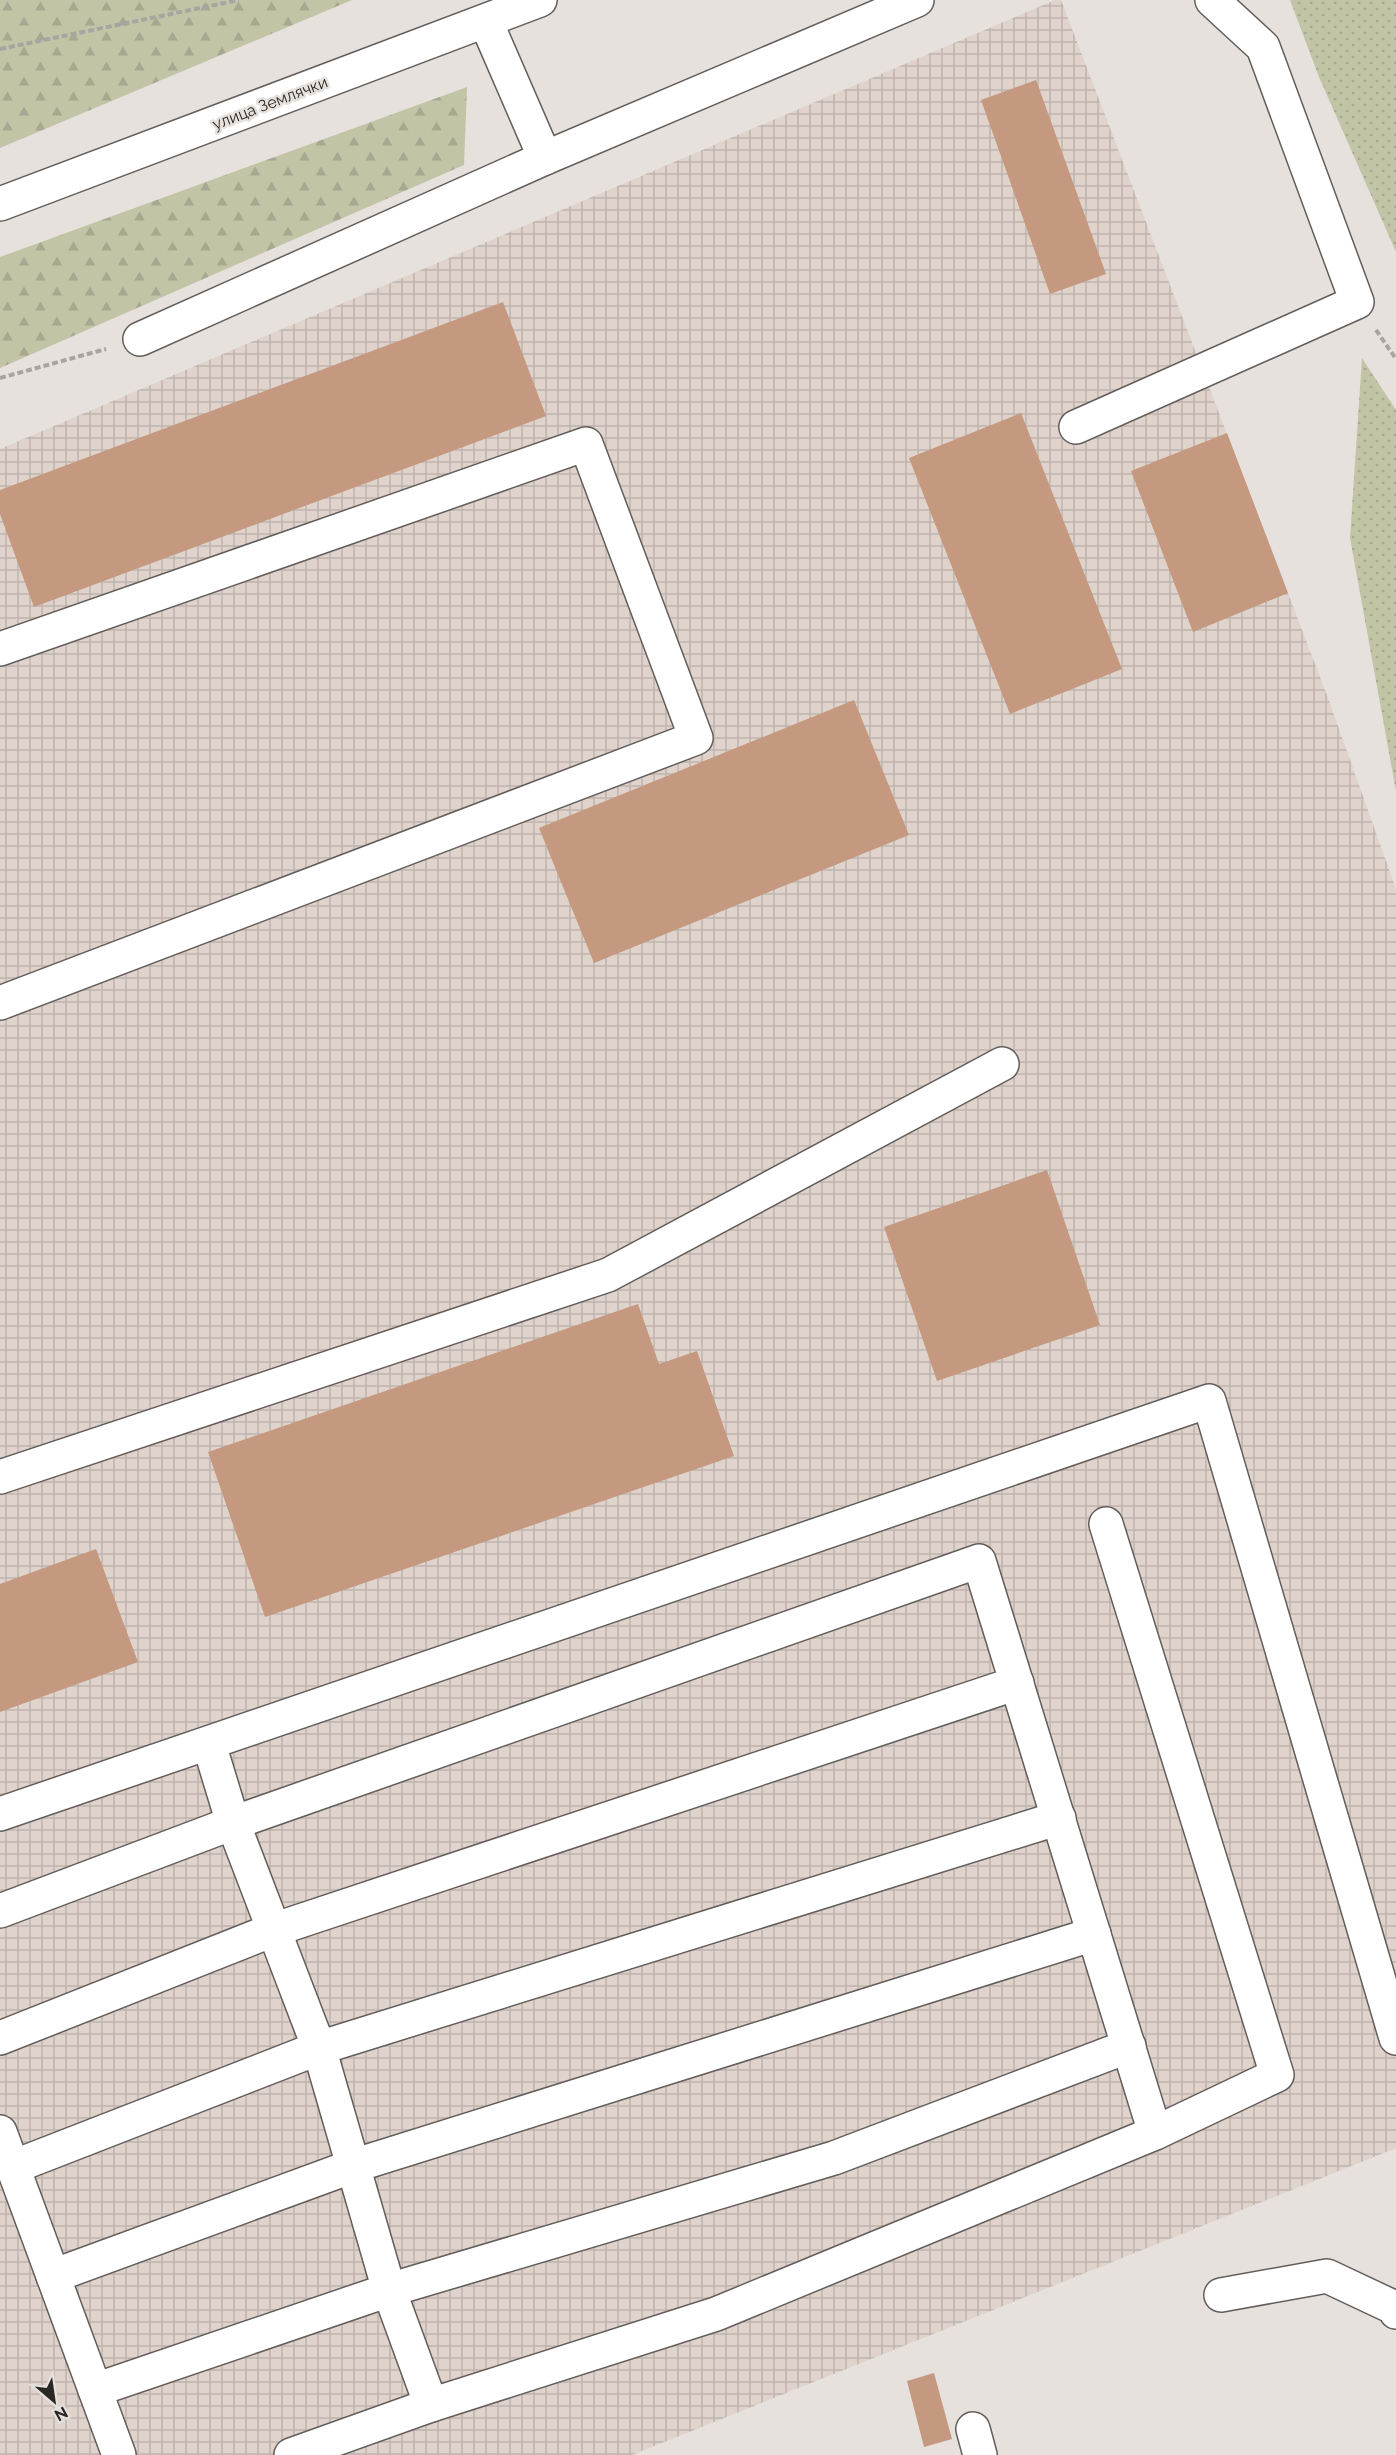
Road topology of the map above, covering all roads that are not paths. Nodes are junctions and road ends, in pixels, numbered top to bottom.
1 (540, 0) edge
2 (917, 0) edge
3 (1212, 0) edge
4 (486, 22) junction
5 (545, 158) junction
6 (0, 204) edge
7 (140, 339) road end
8 (1076, 428) dead end
9 (0, 649) edge
10 (0, 1003) edge
11 (1002, 1064) dead end
12 (0, 1477) edge
13 (1106, 1524) dead end
14 (1017, 1683) junction
15 (209, 1744) junction
16 (0, 1814) edge
17 (1059, 1818) junction
18 (233, 1823) junction
19 (0, 1911) edge
20 (273, 1930) junction
21 (1094, 1934) junction
22 (0, 2038) edge
23 (1396, 2038) edge
24 (1129, 2046) junction
25 (319, 2048) junction
26 (0, 2132) edge
27 (1155, 2133) junction
28 (13, 2166) junction
29 (353, 2166) junction
30 (53, 2276) junction
31 (389, 2290) junction
32 (1221, 2295) dead end
33 (1396, 2312) edge
34 (95, 2390) junction
35 (431, 2405) junction
36 (119, 2455) edge
37 (291, 2455) edge

1 - 4 street, улица Землячки
2 - 5 street
3 - 8 street
4 - 5 street
4 - 6 street, улица Землячки
5 - 7 street
9 - 10 street
11 - 12 street
13 - 27 street
14 - 17 street
14 - 18 street
14 - 20 street
15 - 16 street
15 - 18 street
15 - 23 street
17 - 21 street
17 - 25 street
18 - 19 street
18 - 20 street
20 - 22 street
20 - 25 street
21 - 24 street
21 - 29 street
24 - 27 street
24 - 31 street
25 - 28 street
25 - 29 street
26 - 28 street
27 - 35 street
28 - 30 street
29 - 30 street
29 - 31 street
30 - 34 street
31 - 34 street
31 - 35 street
32 - 33 street
34 - 36 street
35 - 37 street

